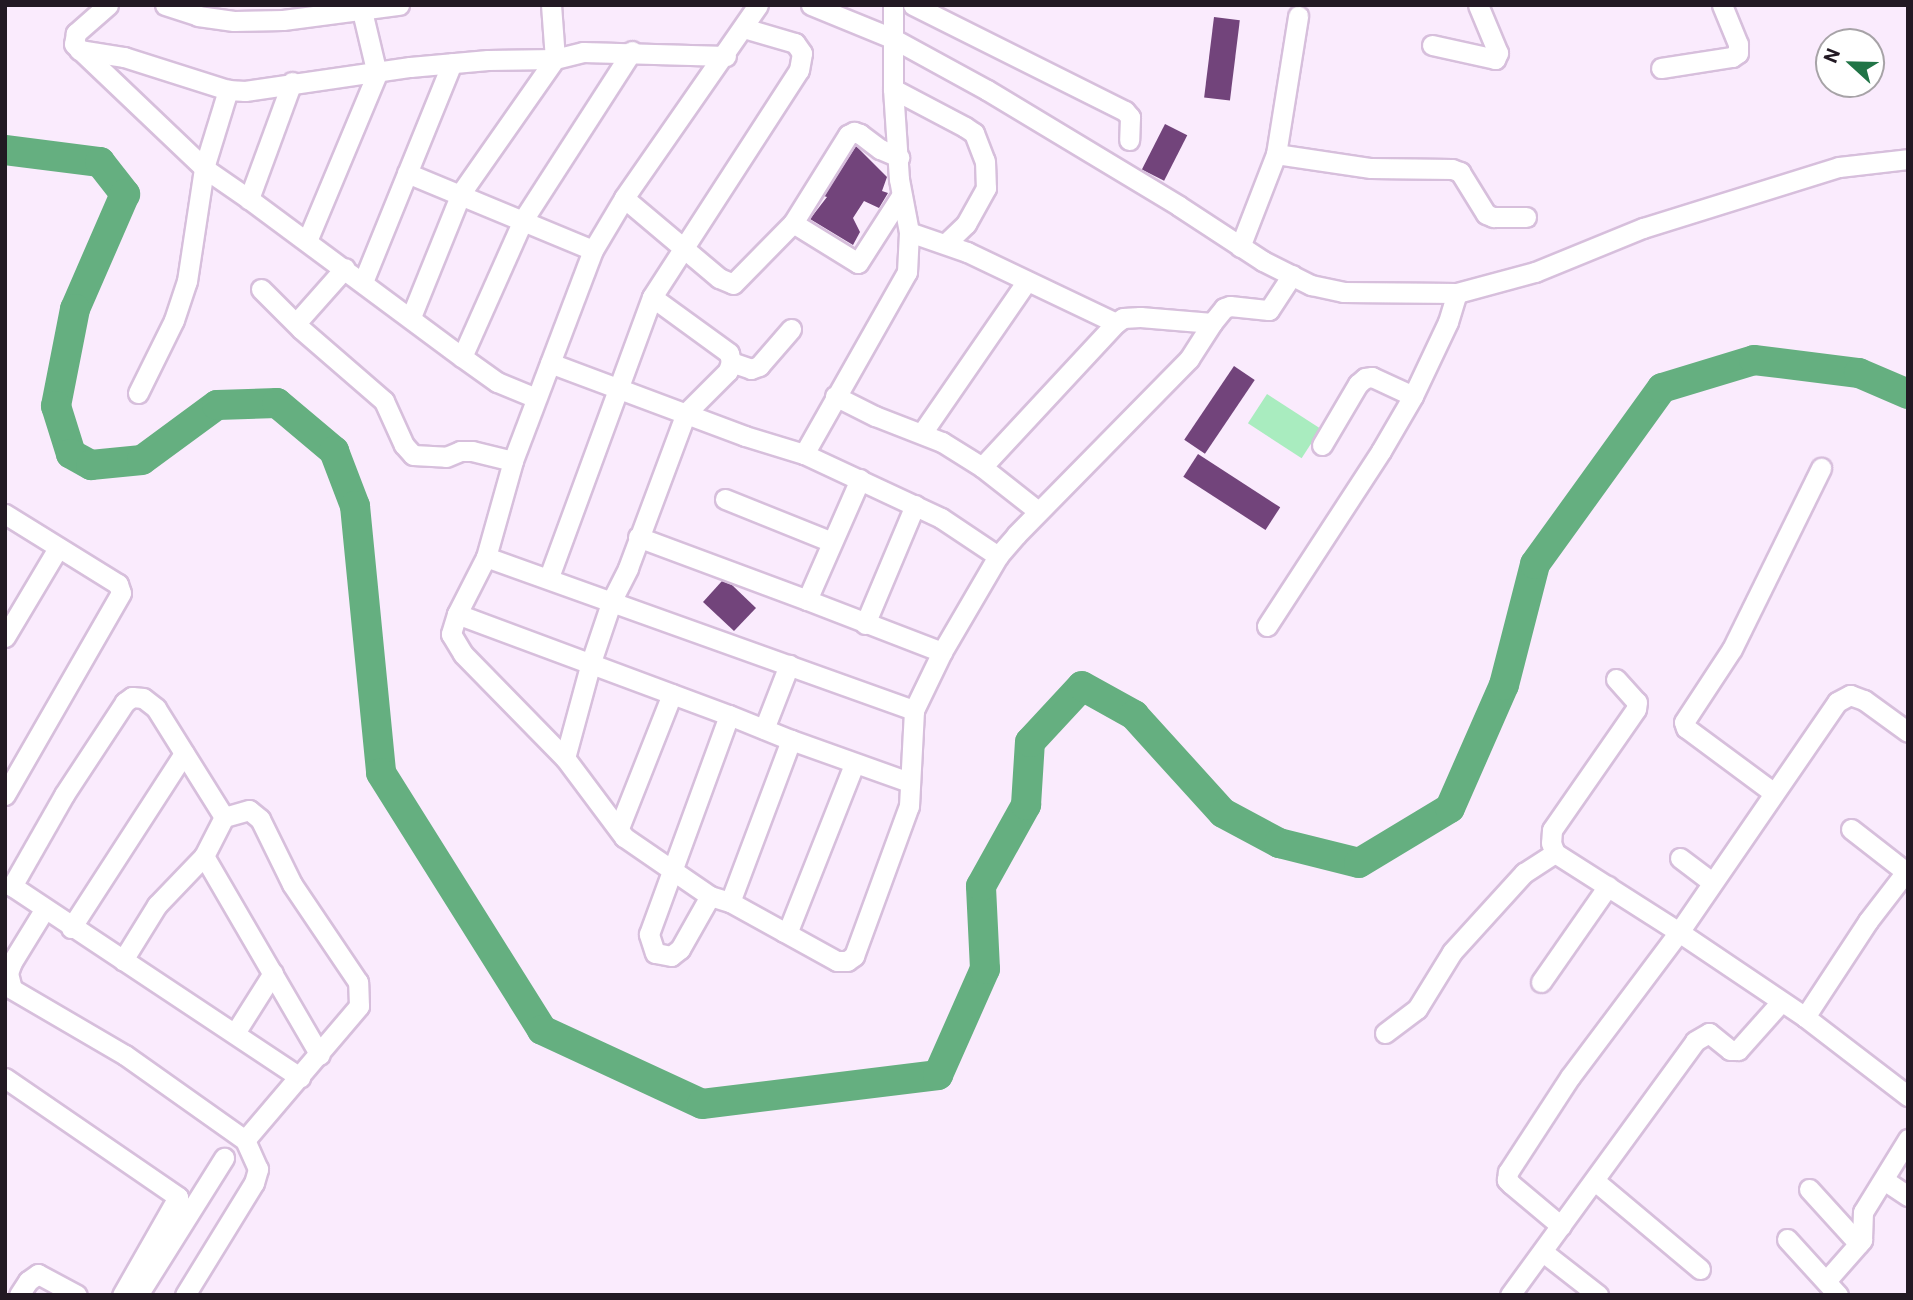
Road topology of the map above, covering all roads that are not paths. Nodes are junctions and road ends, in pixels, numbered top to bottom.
1 (108, 5) edge
2 (165, 5) edge
3 (399, 5) edge
4 (551, 5) edge
5 (758, 5) edge
6 (811, 5) edge
7 (893, 5) edge
8 (913, 5) edge
9 (1478, 5) edge
10 (1722, 5) edge
11 (362, 11) junction
12 (283, 13) edge
13 (1298, 16) dead end
14 (744, 28) junction
15 (892, 38) junction
16 (1432, 45) dead end
17 (79, 50) junction
18 (632, 51) junction
19 (726, 55) junction
20 (555, 59) junction
21 (452, 64) junction
22 (1661, 68) dead end
23 (377, 75) junction
24 (292, 82) junction
25 (893, 89) junction
26 (228, 90) junction
27 (1129, 140) dead end
28 (1276, 154) junction
29 (899, 157) junction
30 (1908, 159) edge
31 (204, 169) junction
32 (407, 173) junction
33 (461, 193) junction
34 (901, 196) junction
35 (624, 198) junction
36 (249, 200) junction
37 (1525, 217) dead end
38 (523, 220) junction
39 (793, 223) junction
40 (909, 232) junction
41 (307, 241) junction
42 (946, 243) junction
43 (682, 246) junction
44 (1240, 247) junction
45 (593, 250) junction
46 (345, 268) junction
47 (1292, 275) junction
48 (363, 282) junction
49 (1026, 282) junction
50 (261, 289) dead end
51 (1457, 293) junction
52 (652, 297) junction
53 (411, 317) junction
54 (297, 322) junction
55 (1116, 323) junction
56 (1212, 323) junction
57 (791, 329) dead end
58 (462, 357) junction
59 (731, 362) junction
60 (550, 363) junction
61 (616, 387) junction
62 (138, 393) dead end
63 (835, 396) junction
64 (1413, 396) junction
65 (536, 398) junction
66 (686, 413) junction
67 (922, 433) junction
68 (1322, 445) dead end
69 (804, 454) junction
70 (513, 461) junction
71 (982, 467) junction
72 (1821, 468) dead end
73 (860, 479) junction
74 (725, 499) dead end
75 (915, 505) junction
76 (1038, 512) junction
77 (5, 513) edge
78 (638, 537) junction
79 (832, 542) junction
80 (58, 548) junction
81 (998, 556) junction
82 (486, 557) junction
83 (549, 577) junction
84 (611, 600) junction
85 (807, 600) junction
86 (457, 614) junction
87 (865, 624) junction
88 (1267, 626) dead end
89 (5, 637) edge
90 (942, 652) junction
91 (591, 662) junction
92 (789, 665) junction
93 (1616, 679) dead end
94 (672, 694) junction
95 (914, 710) junction
96 (729, 715) junction
97 (765, 729) junction
98 (1908, 732) edge
99 (791, 740) junction
100 (184, 753) junction
101 (565, 758) junction
102 (854, 764) junction
103 (909, 782) junction
104 (1774, 793) junction
105 (5, 795) edge
106 (224, 817) junction
107 (619, 828) junction
108 (1851, 829) dead end
109 (1555, 853) junction
110 (204, 856) junction
111 (1680, 858) dead end
112 (670, 871) junction
113 (1907, 871) edge
114 (1712, 882) junction
115 (1608, 886) junction
116 (710, 896) junction
117 (730, 902) junction
118 (44, 910) junction
119 (71, 928) junction
120 (784, 932) junction
121 (1679, 932) junction
122 (123, 960) junction
123 (273, 973) junction
124 (1541, 982) dead end
125 (1780, 1003) junction
126 (1805, 1017) junction
127 (235, 1033) junction
128 (1385, 1033) dead end
129 (320, 1055) junction
130 (300, 1077) junction
131 (5, 1078) edge
132 (1908, 1096) edge
133 (1908, 1139) edge
134 (245, 1140) junction
135 (224, 1158) dead end
136 (1884, 1180) junction
137 (1595, 1181) junction
138 (1809, 1189) dead end
139 (1908, 1196) edge
140 (1561, 1226) junction
141 (1787, 1239) dead end
142 (1859, 1244) junction
143 (1543, 1252) junction
144 (1700, 1269) dead end
145 (1832, 1288) edge
146 (19, 1295) edge
147 (77, 1295) edge
148 (122, 1295) edge
149 (138, 1295) edge
150 (185, 1295) edge
151 (1510, 1295) edge
152 (1598, 1295) edge

1 - 17 street
2 - 12 street
3 - 11 street
4 - 20 street
5 - 14 street
6 - 15 street
7 - 15 street
8 - 27 street
9 - 16 street
10 - 22 street
11 - 12 street
11 - 23 street
13 - 28 street
14 - 19 street
14 - 43 street
15 - 25 street
15 - 44 street
17 - 26 street
17 - 31 street
18 - 19 street
18 - 20 street
18 - 38 street
19 - 35 street
20 - 21 street
20 - 33 street
21 - 23 street
21 - 32 street
23 - 24 street
23 - 41 street
24 - 26 street
24 - 36 street
25 - 29 street
25 - 42 street
26 - 31 street
28 - 37 street
28 - 44 street
29 - 34 street
29 - 39 street
30 - 51 street
31 - 36 street
31 - 62 street
32 - 33 street
32 - 48 street
33 - 38 street
33 - 53 street
34 - 39 street
34 - 40 street
35 - 43 street
35 - 45 street
36 - 41 street
38 - 45 street
38 - 58 street
39 - 43 street
40 - 42 street
40 - 63 street
41 - 46 street
42 - 49 street
43 - 52 street
44 - 47 street
45 - 60 street
46 - 48 street
46 - 54 street
47 - 51 street
47 - 56 street
48 - 53 street
49 - 55 street
49 - 67 street
50 - 54 street
51 - 64 street
52 - 59 street
52 - 61 street
53 - 58 street
54 - 70 street
55 - 56 street
55 - 71 street
56 - 76 street
57 - 59 street
58 - 65 street
59 - 66 street
60 - 61 street
60 - 65 street
61 - 66 street
61 - 83 street
63 - 67 street
63 - 69 street
64 - 68 street
64 - 88 street
65 - 70 street
66 - 69 street
66 - 78 street
67 - 71 street
69 - 73 street
70 - 82 street
71 - 76 street
72 - 104 street
73 - 75 street
73 - 79 street
74 - 79 street
75 - 81 street
75 - 87 street
76 - 81 street
77 - 80 street
78 - 84 street
78 - 85 street
79 - 85 street
80 - 89 street
80 - 105 street
81 - 90 street
82 - 83 street
82 - 86 street
83 - 84 street
84 - 91 street
84 - 92 street
85 - 87 street
86 - 91 street
86 - 101 street
87 - 90 street
90 - 95 street
91 - 94 street
91 - 101 street
92 - 95 street
92 - 97 street
93 - 109 street
94 - 96 street
94 - 107 street
95 - 103 street
96 - 97 street
96 - 112 street
97 - 99 street
98 - 104 street
99 - 102 street
99 - 117 street
100 - 106 street
100 - 118 street
100 - 119 street
101 - 107 street
102 - 103 street
102 - 120 street
103 - 120 street
104 - 114 street
106 - 110 street
106 - 129 street
107 - 112 street
108 - 113 street
109 - 115 street
109 - 128 street
110 - 122 street
110 - 123 street
111 - 114 street
112 - 116 street
112 - 116 street
113 - 126 street
114 - 121 street
115 - 121 street
115 - 124 street
116 - 117 street
117 - 120 street
118 - 119 street
118 - 134 street
119 - 122 street
121 - 125 street
121 - 140 street
122 - 127 street
123 - 127 street
123 - 129 street
125 - 126 street
125 - 137 street
126 - 132 street
127 - 130 street
129 - 130 street
130 - 134 street
131 - 148 street
133 - 136 street
134 - 150 street
135 - 149 street
136 - 139 street
136 - 142 street
137 - 140 street
137 - 144 street
138 - 142 street
140 - 143 street
141 - 145 street
142 - 145 street
143 - 151 street
143 - 152 street
146 - 147 street

